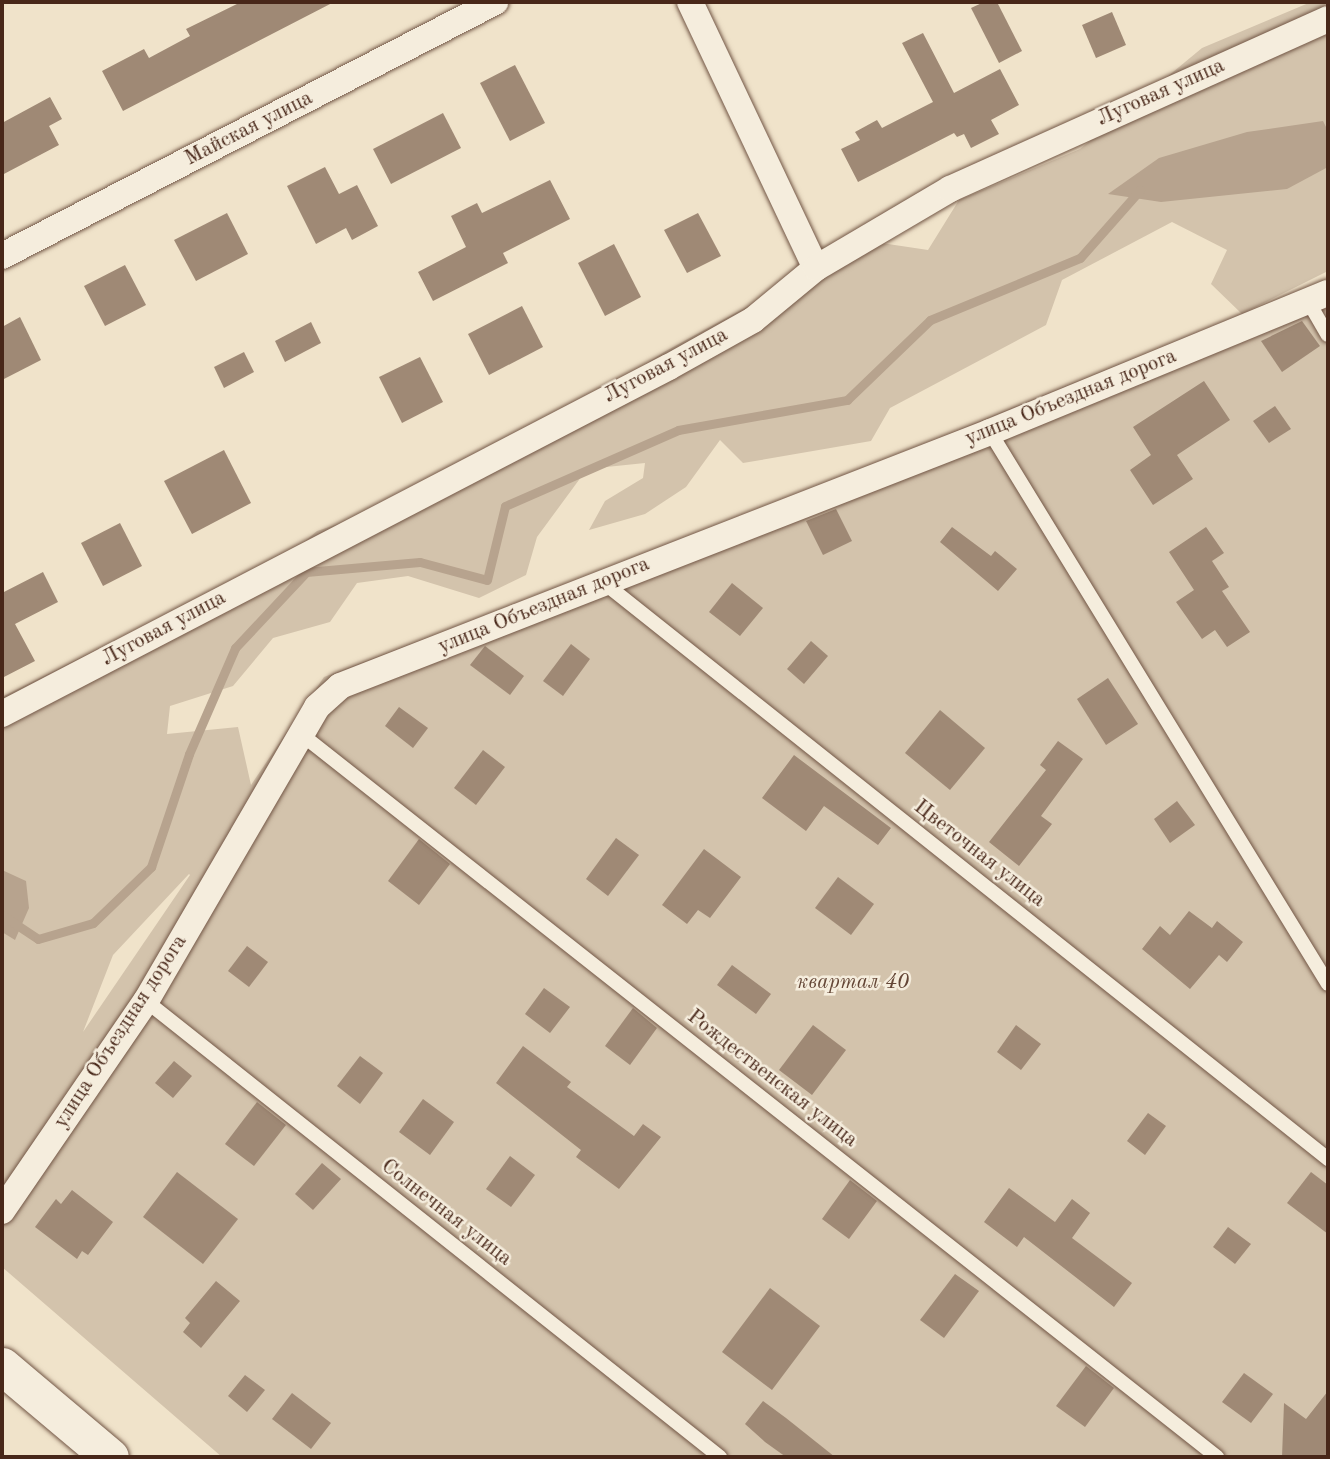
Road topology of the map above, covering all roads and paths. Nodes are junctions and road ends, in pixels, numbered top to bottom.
1 (495, 2) edge
2 (690, 2) edge
3 (1328, 19) edge
4 (2, 256) edge
5 (816, 268) junction
6 (1318, 297) edge
7 (1328, 335) edge
8 (990, 432) junction
9 (603, 582) junction
10 (2, 714) edge
11 (301, 734) junction
12 (1328, 984) edge
13 (146, 1001) junction
14 (1328, 1159) edge
15 (2, 1211) edge
16 (2, 1366) edge
17 (110, 1457) edge
18 (720, 1457) edge
19 (1217, 1457) edge

1 - 4 street, Майская улица
2 - 5 street
3 - 5 street, Луговая улица
5 - 10 street, Луговая улица
6 - 7 lane
6 - 8 street, улица Объездная дорога
8 - 9 street, улица Объездная дорога
8 - 12 lane
9 - 11 street, улица Объездная дорога
9 - 14 lane, Цветочная улица
11 - 13 street, улица Объездная дорога
11 - 19 lane, Рождественская улица
13 - 15 street, улица Объездная дорога
13 - 18 lane, Солнечная улица
16 - 17 street

